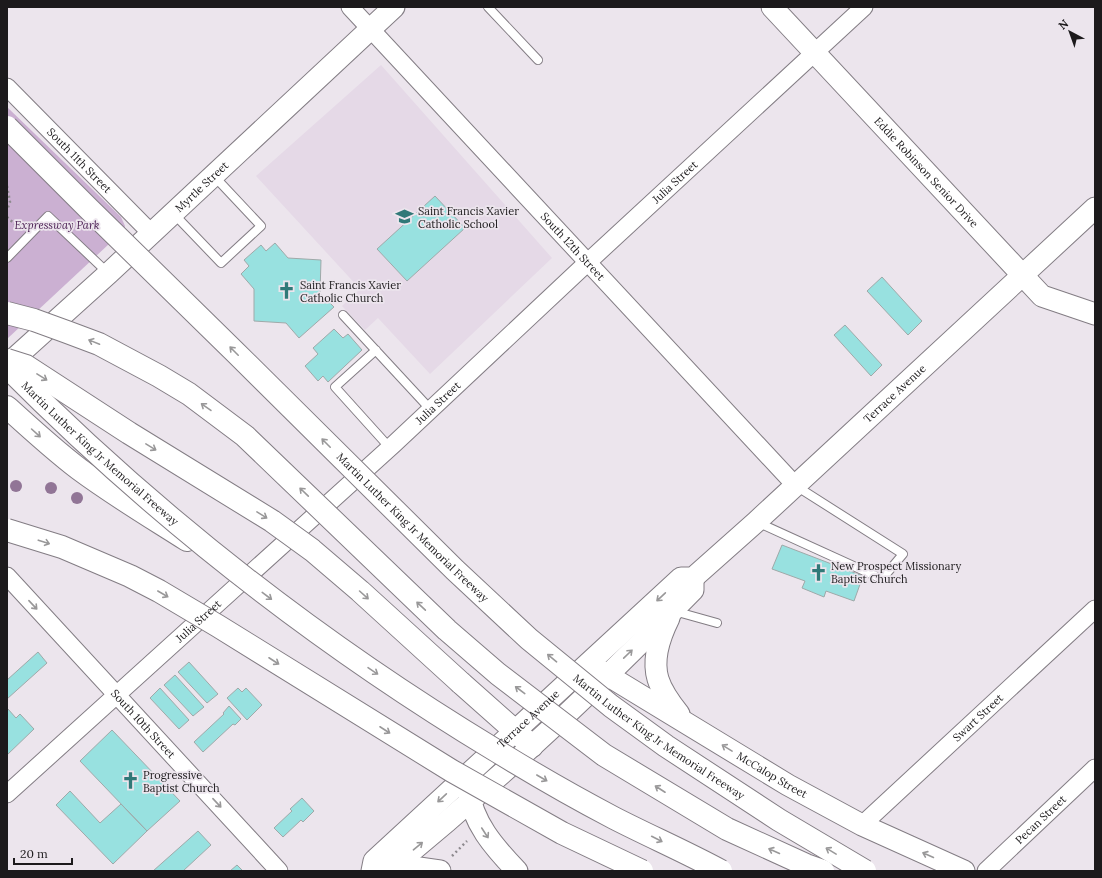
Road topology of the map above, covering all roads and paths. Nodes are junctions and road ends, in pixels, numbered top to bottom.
1 (350, 7) edge
2 (394, 7) edge
3 (488, 7) edge
4 (772, 7) edge
5 (864, 7) edge
6 (370, 29) junction
7 (814, 53) junction
8 (538, 60) dead end
9 (7, 88) edge
10 (7, 127) edge
11 (214, 176) junction
12 (7, 186) edge
13 (1095, 208) edge
14 (7, 210) edge
15 (173, 213) junction
16 (151, 233) junction
17 (7, 258) edge
18 (588, 262) junction
19 (108, 273) junction
20 (1022, 276) junction
21 (7, 313) edge
22 (1095, 314) edge
23 (343, 315) dead end
24 (376, 350) junction
25 (7, 360) edge
26 (7, 366) edge
27 (7, 407) edge
28 (431, 410) junction
29 (390, 448) junction
30 (795, 485) junction
31 (756, 522) junction
32 (7, 530) edge
33 (233, 569) junction
34 (7, 576) edge
35 (693, 578) junction
36 (1095, 609) edge
37 (673, 610) junction
38 (717, 624) dead end
39 (589, 664) junction
40 (608, 674) junction
41 (116, 695) junction
42 (683, 720) junction
43 (515, 731) junction
44 (532, 746) junction
45 (515, 762) junction
46 (1095, 768) edge
47 (472, 771) junction
48 (7, 794) edge
49 (470, 802) junction
50 (862, 825) junction
51 (472, 837) dead end
52 (445, 864) edge
53 (280, 871) edge
54 (383, 871) edge
55 (517, 871) edge
56 (642, 871) edge
57 (720, 871) edge
58 (823, 871) edge
59 (865, 871) edge
60 (964, 871) edge
61 (986, 871) edge

1 - 6 street, South 12th Street
2 - 6 street, Myrtle Street
3 - 8 lane
4 - 7 street, Eddie Robinson Senior Drive
5 - 7 street, Julia Street
6 - 11 street, Myrtle Street
6 - 18 street, South 12th Street
7 - 18 street, Julia Street
7 - 20 street, Eddie Robinson Senior Drive
9 - 16 street, South 11th Street
59 -> 10 highway, Martin Luther King Jr Memorial Freeway, bridge
11 - 15 street, Myrtle Street
11 - 15 lane
12 - 14 path
13 - 20 street, Terrace Avenue
15 - 16 street, Myrtle Street
16 - 19 street, Myrtle Street
17 - 19 lane
18 - 28 street, Julia Street
18 - 30 street, South 12th Street
19 - 26 street, Myrtle Street
20 - 22 street, Eddie Robinson Senior Drive
20 - 30 street, Terrace Avenue
58 -> 21 highway, bridge
23 - 24 lane
24 - 28 lane
24 - 29 lane
25 -> 43 highway, bridge
26 - 33 highway, Martin Luther King Jr Memorial Freeway, bridge
27 -> 33 highway, bridge
28 - 29 street, Julia Street
29 - 41 street, Julia Street
30 - 31 street, Terrace Avenue
30 - 31 lane
31 - 35 street, Terrace Avenue
32 -> 56 highway, bridge
33 -> 45 highway, Martin Luther King Jr Memorial Freeway, bridge
34 -> 41 street, South 10th Street
35 - 37 street, Terrace Avenue
35 -> 39 street, Terrace Avenue
36 - 50 street, Swart Street
37 - 38 lane
40 -> 37 street, Terrace Avenue
37 - 42 street
39 - 40 street, McCalop Street
39 - 43 street, Terrace Avenue
40 - 42 street, McCalop Street
40 - 44 street, Terrace Avenue
41 - 48 street, Julia Street
41 -> 53 street, South 10th Street
50 -> 42 street, McCalop Street
43 - 44 highway
43 - 47 street, Terrace Avenue
44 - 45 street, Terrace Avenue
45 - 49 street, Terrace Avenue
45 -> 57 highway, Martin Luther King Jr Memorial Freeway, bridge
46 - 61 street, Pecan Street
47 - 49 street
47 -> 54 street, Terrace Avenue
54 -> 49 street, Terrace Avenue
49 -> 55 street
60 -> 50 street, McCalop Street
51 - 52 path
52 - 54 street

